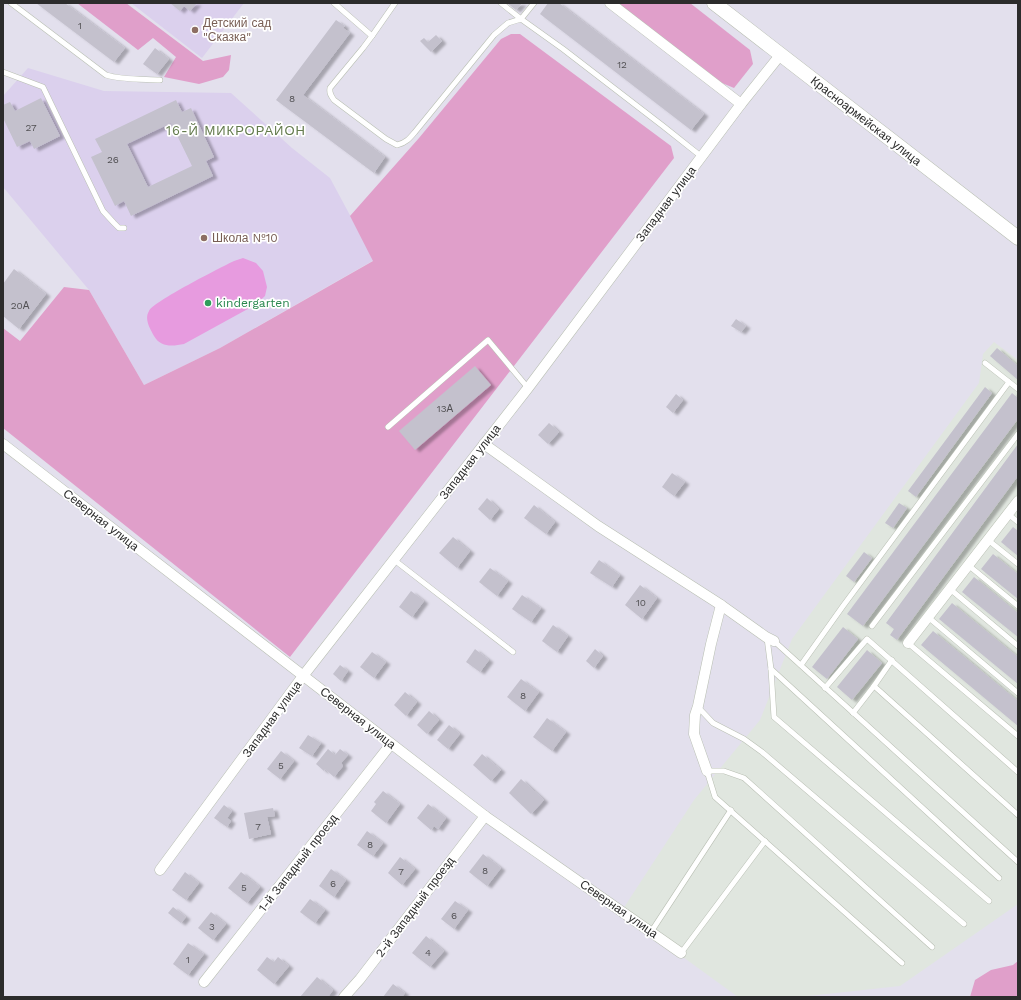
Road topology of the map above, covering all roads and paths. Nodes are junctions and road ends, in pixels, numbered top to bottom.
1 (11, 3) edge
2 (334, 3) edge
3 (395, 3) edge
4 (501, 3) edge
5 (534, 3) edge
6 (610, 3) edge
7 (714, 3) edge
8 (521, 19) junction
9 (372, 36) junction
10 (780, 54) junction
11 (3, 72) edge
12 (160, 80) dead end
13 (741, 104) junction
14 (702, 157) junction
15 (124, 228) dead end
16 (1018, 238) edge
17 (985, 363) dead end
18 (1009, 382) junction
19 (528, 388) junction
20 (1018, 389) edge
21 (388, 427) dead end
22 (1018, 434) edge
23 (3, 444) edge
24 (484, 444) junction
25 (1018, 501) edge
26 (1008, 514) junction
27 (1018, 522) edge
28 (988, 540) junction
29 (393, 559) junction
30 (1018, 564) edge
31 (968, 565) junction
32 (950, 589) junction
33 (721, 605) junction
34 (1018, 606) edge
35 (928, 617) junction
36 (872, 626) dead end
37 (770, 639) junction
38 (908, 643) joint
39 (1018, 646) edge
40 (513, 652) dead end
41 (892, 660) junction
42 (801, 665) junction
43 (771, 669) junction
44 (303, 676) junction
45 (874, 686) junction
46 (825, 688) junction
47 (1018, 693) edge
48 (698, 706) junction
49 (853, 712) junction
50 (1018, 736) edge
51 (391, 744) junction
52 (707, 771) junction
53 (1018, 772) edge
54 (731, 810) junction
55 (1018, 815) edge
56 (485, 816) junction
57 (765, 841) junction
58 (1018, 862) edge
59 (160, 870) dead end
60 (999, 878) dead end
61 (989, 901) dead end
62 (964, 924) dead end
63 (651, 932) junction
64 (932, 946) dead end
65 (681, 953) joint
66 (902, 963) dead end
67 (204, 982) dead end
68 (344, 997) edge

1 - 12 lane
2 - 9 lane
3 - 9 lane
4 - 8 lane
5 - 8 lane
6 - 13 street
7 - 10 main road, Красноармейская улица
8 - 9 lane
8 - 14 lane
10 - 13 street, Западная улица
10 - 16 main road, Красноармейская улица
11 - 15 lane
13 - 14 street, Западная улица
14 - 19 street, Западная улица
17 - 18 lane
18 - 20 lane
18 - 42 lane
19 - 21 lane
19 - 24 street, Западная улица
22 - 36 lane
23 - 44 street, Северная улица
24 - 29 street, Западная улица
24 - 33 street
25 - 26 street
26 - 27 lane
26 - 28 street
28 - 30 lane
28 - 31 street
29 - 40 lane
29 - 44 street, Западная улица
31 - 32 street
31 - 34 lane
32 - 35 street
32 - 39 lane
33 - 37 street
33 - 48 street
35 - 38 street
35 - 47 lane
37 - 42 lane
37 - 43 lane
38 - 50 lane
41 - 45 lane
41 - 46 lane
41 - 53 lane
42 - 46 lane
43 - 60 lane
43 - 61 lane
44 - 51 street, Северная улица
44 - 59 street, Западная улица
45 - 49 lane
45 - 55 lane
46 - 49 lane
48 - 52 street
48 - 62 lane
49 - 58 lane
51 - 56 street, Северная улица
51 - 67 street, 1-й Западный проезд
52 - 54 lane
52 - 64 lane
54 - 57 lane
54 - 63 lane
56 - 63 street, Северная улица
56 - 68 street, 2-й Западный проезд
57 - 65 lane
57 - 66 lane
63 - 65 street, Северная улица

